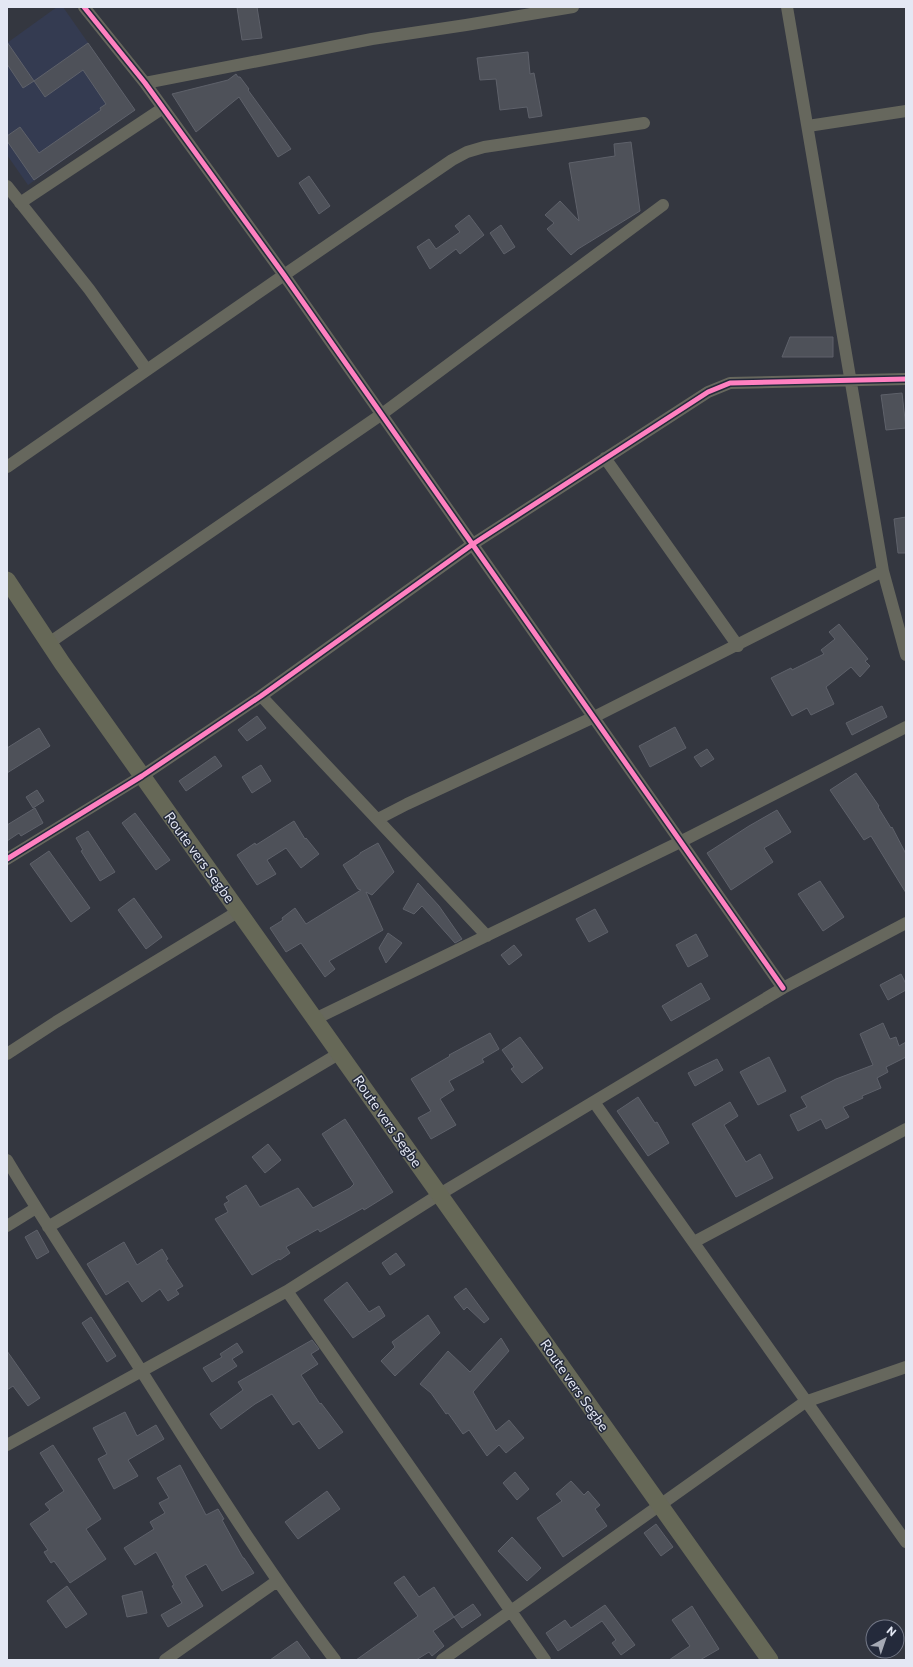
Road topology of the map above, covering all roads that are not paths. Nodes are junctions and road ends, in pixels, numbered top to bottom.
1 (84, 7) edge
2 (573, 7) edge
3 (787, 7) edge
4 (145, 83) junction
5 (163, 108) junction
6 (906, 112) edge
7 (644, 123) dead end
8 (808, 126) junction
9 (7, 186) edge
10 (20, 203) junction
11 (663, 205) dead end
12 (284, 274) junction
13 (147, 370) junction
14 (906, 379) edge
15 (852, 380) junction
16 (382, 414) junction
17 (605, 458) junction
18 (7, 467) edge
19 (473, 544) junction
20 (884, 571) junction
21 (7, 580) edge
22 (49, 643) junction
23 (738, 646) junction
24 (906, 654) edge
25 (261, 696) junction
26 (594, 717) junction
27 (906, 726) edge
28 (142, 776) junction
29 (378, 819) junction
30 (680, 842) junction
31 (7, 859) edge
32 (239, 911) junction
33 (904, 927) edge
34 (487, 936) junction
35 (783, 988) junction
36 (315, 1019) junction
37 (340, 1053) junction
38 (7, 1054) edge
39 (594, 1102) junction
40 (906, 1129) edge
41 (7, 1160) edge
42 (440, 1194) junction
43 (36, 1208) junction
44 (7, 1226) edge
45 (48, 1227) junction
46 (694, 1242) junction
47 (287, 1291) junction
48 (906, 1367) edge
49 (141, 1371) junction
50 (805, 1402) junction
51 (7, 1445) edge
52 (660, 1505) junction
53 (906, 1542) edge
54 (277, 1581) junction
55 (511, 1612) junction
56 (165, 1660) edge
57 (335, 1660) edge
58 (442, 1660) edge
59 (545, 1660) edge
60 (770, 1660) edge

1 - 4 street
2 - 4 street
3 - 8 street
4 - 5 street
5 - 10 street
5 - 12 street
6 - 8 street
7 - 12 street
8 - 15 street
9 - 10 street
10 - 13 street
11 - 16 street
12 - 13 street
12 - 16 street
13 - 18 street
14 - 15 street
15 - 17 street
15 - 20 street
16 - 19 street
16 - 22 street
17 - 19 street
17 - 23 street
19 - 25 street
19 - 26 street
20 - 23 street
20 - 24 street
21 - 22 main road, Route vers Segbe
22 - 28 main road, Route vers Segbe
23 - 26 street
25 - 28 street
25 - 29 street
26 - 29 street
26 - 30 street
27 - 30 street
28 - 31 street
28 - 32 main road, Route vers Segbe
29 - 34 street
30 - 34 street
30 - 35 street
32 - 36 main road, Route vers Segbe
32 - 38 street
33 - 35 street
34 - 36 street
35 - 39 street
36 - 37 main road, Route vers Segbe
37 - 42 main road, Route vers Segbe
37 - 45 street
39 - 42 street
39 - 46 street
40 - 46 street
41 - 43 street
42 - 47 street
42 - 52 main road, Route vers Segbe
43 - 44 street
43 - 45 street
45 - 49 street
46 - 50 street
47 - 49 street
47 - 55 street
48 - 50 street
49 - 51 street
49 - 54 street
50 - 52 street
50 - 53 street
52 - 55 street
52 - 60 main road, Route vers Segbe
54 - 56 street
54 - 57 street
55 - 58 street
55 - 59 street

